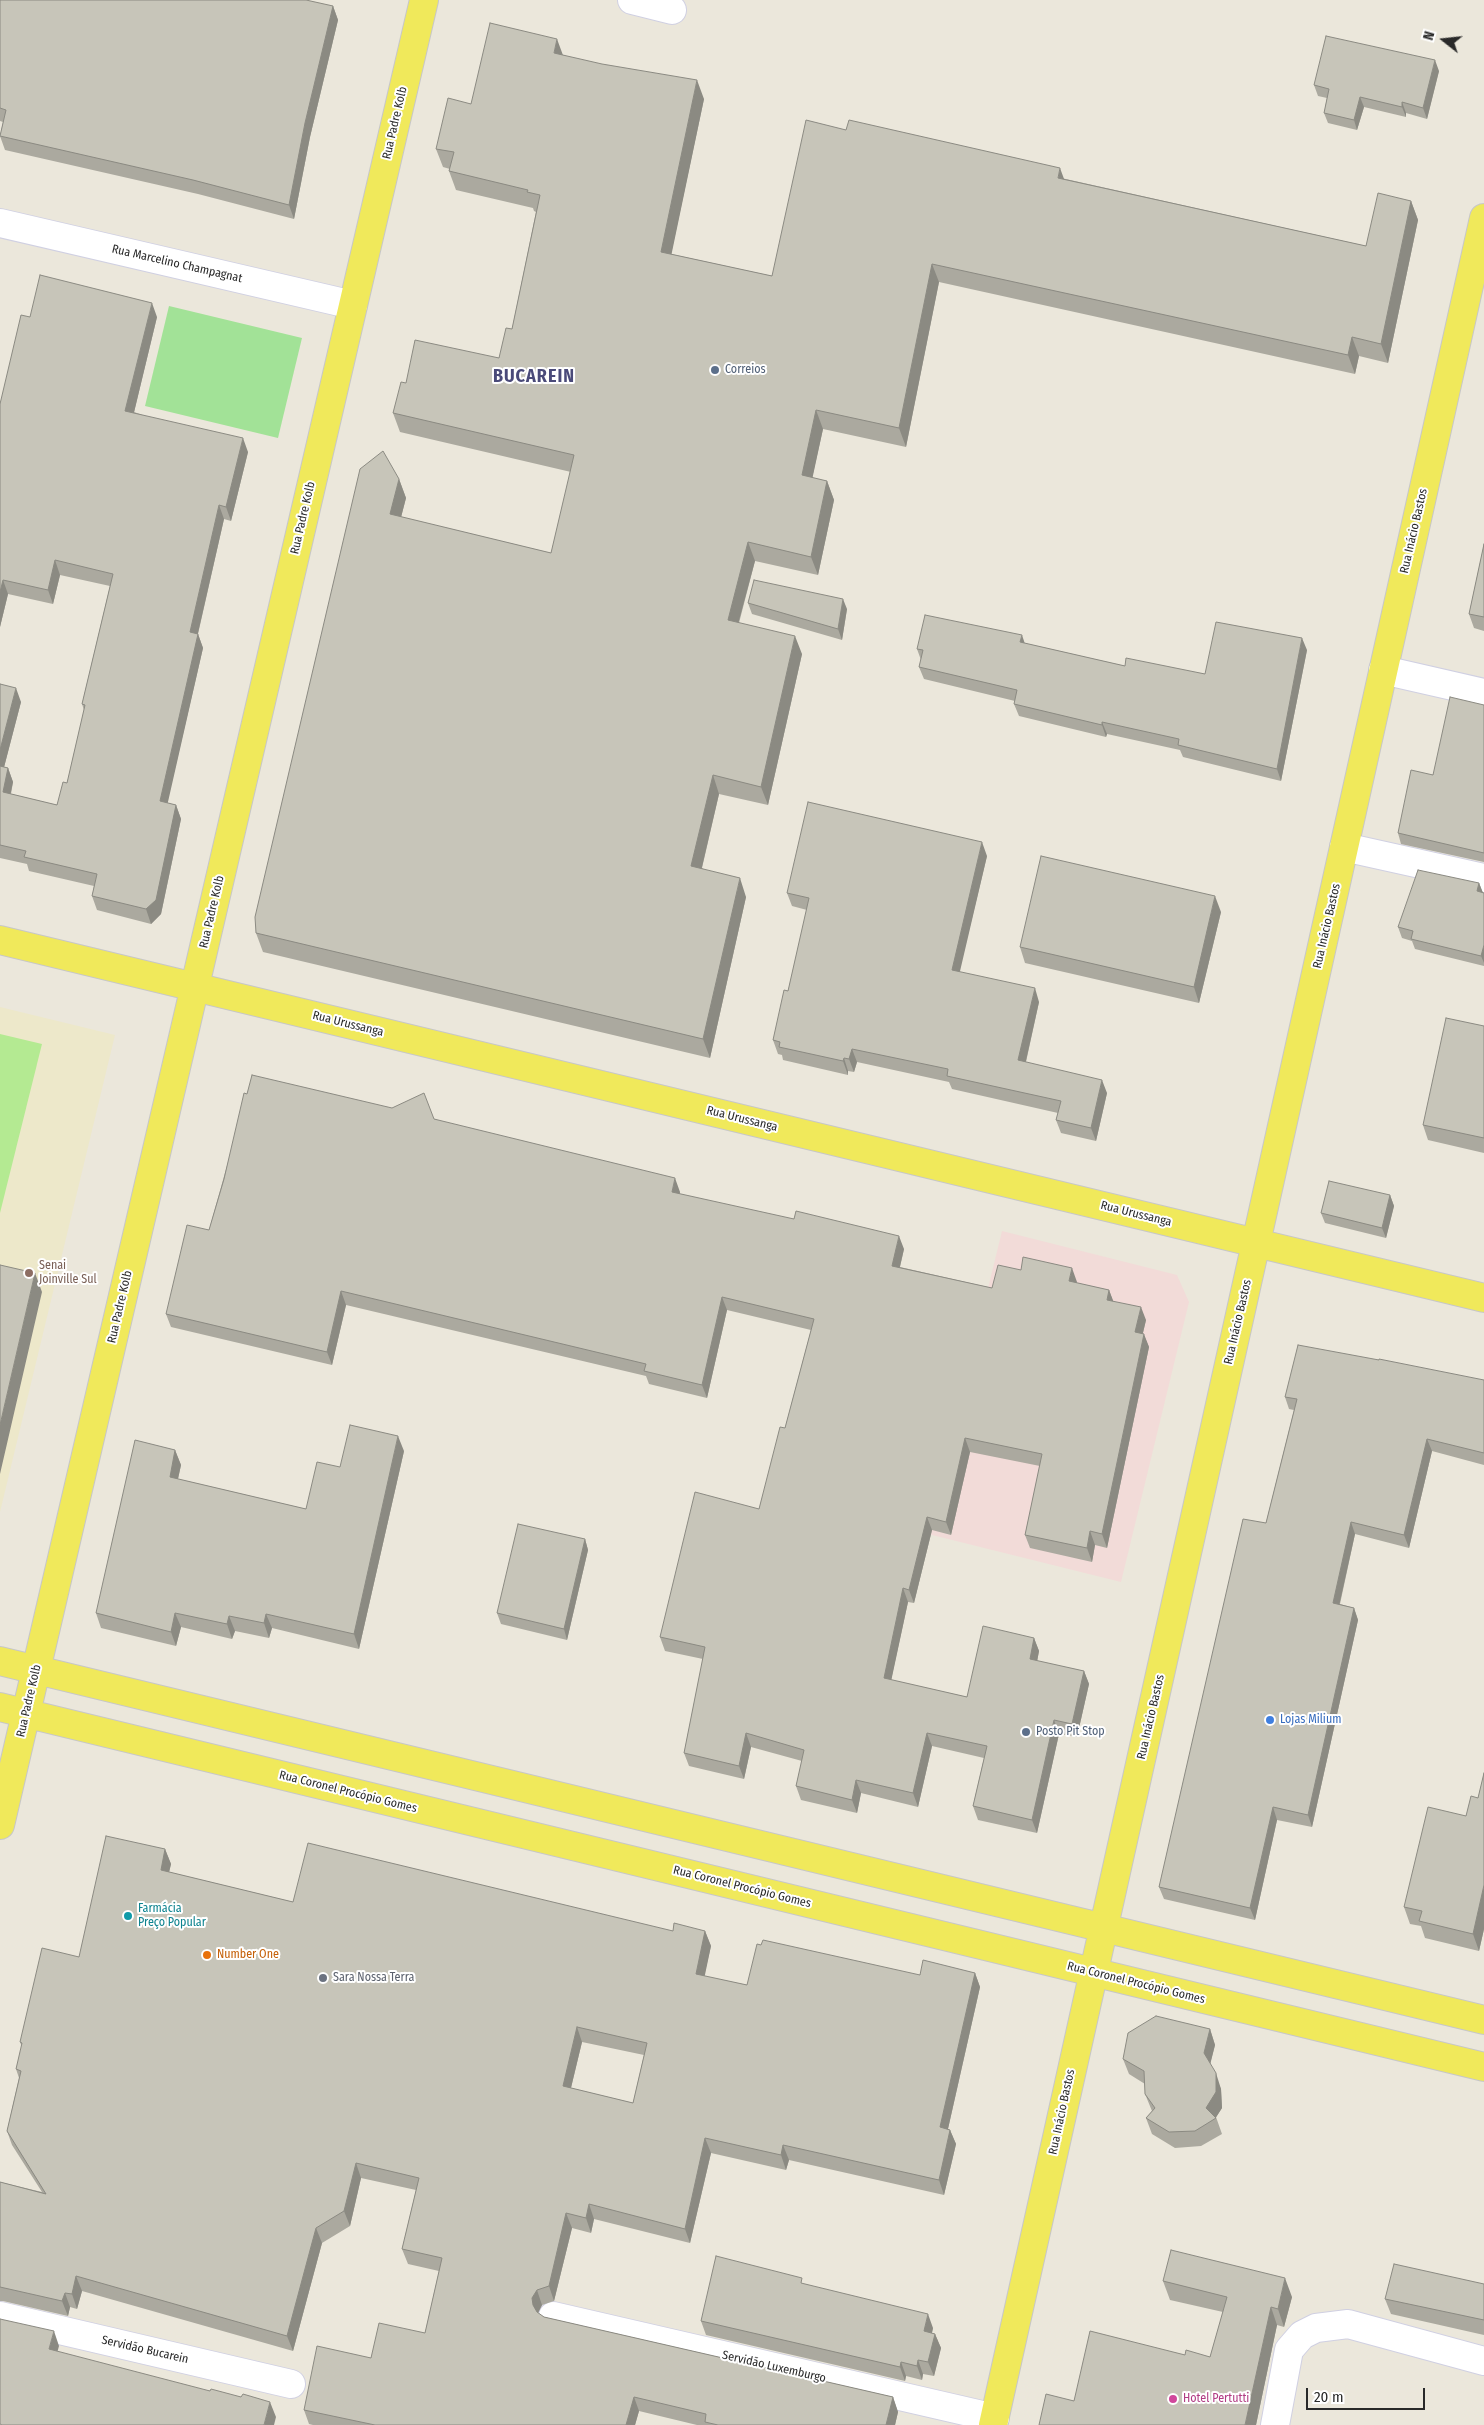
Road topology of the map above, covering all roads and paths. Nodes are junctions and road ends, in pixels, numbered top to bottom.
1 (424, 0) edge
2 (632, 0) edge
3 (672, 10) dead end
4 (1484, 218) edge
5 (0, 223) edge
6 (353, 304) junction
7 (1383, 670) junction
8 (1484, 693) edge
9 (1344, 847) junction
10 (1484, 878) edge
11 (0, 940) edge
12 (194, 988) junction
13 (1256, 1243) junction
14 (1484, 1298) edge
15 (0, 1661) edge
16 (36, 1670) junction
17 (13, 1711) edge
18 (0, 1824) edge
19 (1104, 1928) junction
20 (1094, 1973) junction
21 (1484, 2020) edge
22 (1484, 2067) edge
23 (0, 2316) edge
24 (553, 2316) dead end
25 (1484, 2361) edge
26 (291, 2384) dead end
27 (994, 2422) edge
28 (1274, 2425) edge

1 - 6 main road, Rua Padre Kolb
2 - 3 street
4 - 7 main road, Rua Inácio Bastos
5 - 6 street, Rua Marcelino Champagnat
6 - 12 main road, Rua Padre Kolb
7 - 8 street
7 - 9 main road, Rua Inácio Bastos
9 - 10 street
9 - 13 main road, Rua Inácio Bastos
11 - 12 main road, Rua Urussanga
12 - 13 main road, Rua Urussanga
12 - 16 main road, Rua Padre Kolb
13 - 14 main road, Rua Urussanga
13 - 19 main road, Rua Inácio Bastos
15 - 16 main road
16 - 17 main road, Rua Padre Kolb
16 - 19 main road
17 - 18 main road, Rua Padre Kolb
17 - 20 main road, Rua Coronel Procópio Gomes
19 - 20 main road, Rua Inácio Bastos
19 - 21 main road
20 - 22 main road, Rua Coronel Procópio Gomes
20 - 27 main road, Rua Inácio Bastos
23 - 26 street, Servidão Bucarein
24 - 27 street, Servidão Luxemburgo
25 - 28 street

